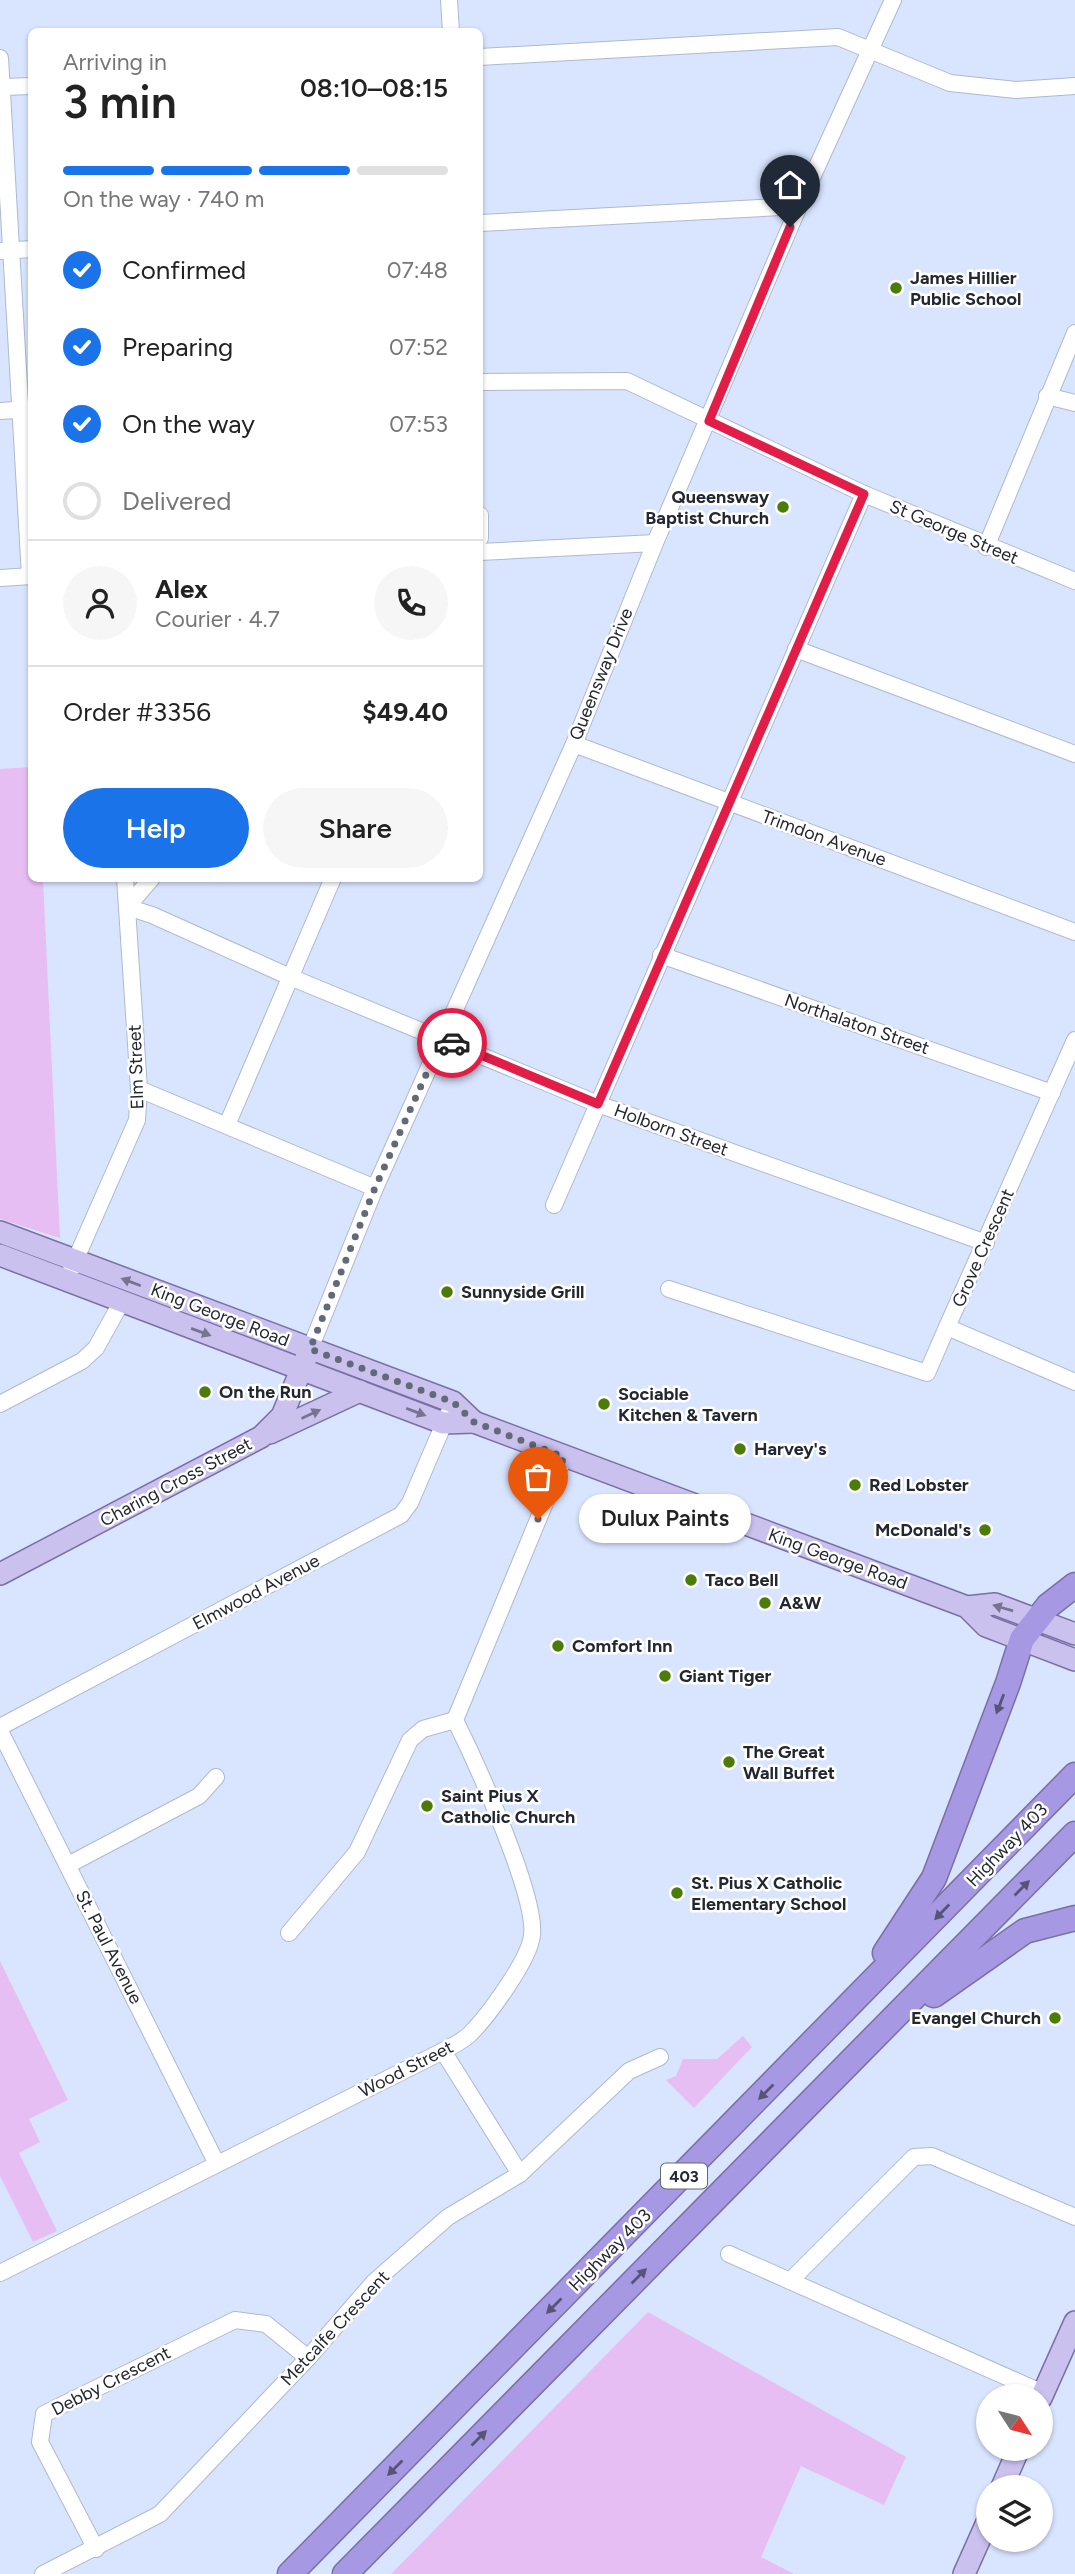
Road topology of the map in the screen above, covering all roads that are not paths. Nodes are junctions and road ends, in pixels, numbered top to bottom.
1 (449, 0) edge
2 (893, 0) edge
3 (451, 28) edge
4 (869, 51) junction
5 (483, 57) edge
6 (0, 58) edge
7 (28, 86) edge
8 (1075, 86) edge
9 (1, 88) edge
10 (799, 206) junction
11 (483, 223) edge
12 (28, 249) edge
13 (6, 250) edge
14 (1075, 334) edge
15 (483, 382) edge
16 (1047, 396) junction
17 (1075, 403) edge
18 (27, 410) edge
19 (0, 411) edge
20 (709, 421) junction
21 (28, 452) edge
22 (864, 494) junction
23 (655, 543) junction
24 (986, 547) junction
25 (483, 552) edge
26 (28, 576) edge
27 (0, 578) edge
28 (1075, 581) edge
29 (796, 649) junction
30 (573, 744) junction
31 (1075, 754) edge
32 (727, 802) junction
33 (125, 882) edge
34 (149, 882) edge
35 (331, 882) edge
36 (127, 907) junction
37 (1075, 932) edge
38 (662, 955) junction
39 (290, 977) junction
40 (442, 1039) junction
41 (1075, 1040) edge
42 (139, 1089) junction
43 (1052, 1093) junction
44 (598, 1104) junction
45 (227, 1125) junction
46 (375, 1188) junction
47 (554, 1205) dead end
48 (0, 1232) edge
49 (986, 1242) junction
50 (0, 1255) edge
51 (76, 1260) junction
52 (65, 1282) junction
53 (668, 1289) dead end
54 (121, 1303) junction
55 (947, 1327) junction
56 (305, 1359) junction
57 (1075, 1382) edge
58 (360, 1391) junction
59 (453, 1402) junction
60 (0, 1404) edge
61 (474, 1422) junction
62 (443, 1423) junction
63 (261, 1437) junction
64 (564, 1457) junction
65 (0, 1574) edge
66 (1075, 1585) edge
67 (967, 1607) junction
68 (1038, 1620) junction
69 (1075, 1634) edge
70 (1022, 1639) junction
71 (1075, 1660) edge
72 (455, 1720) junction
73 (0, 1729) edge
74 (1075, 1775) edge
75 (216, 1777) dead end
76 (1075, 1834) edge
77 (68, 1865) junction
78 (1075, 1919) edge
79 (289, 1933) dead end
80 (443, 2051) junction
81 (660, 2057) dead end
82 (801, 2057) junction
83 (795, 2118) junction
84 (218, 2164) junction
85 (520, 2174) junction
86 (1075, 2217) edge
87 (729, 2254) dead end
88 (0, 2273) edge
89 (790, 2281) junction
90 (1075, 2322) edge
91 (308, 2358) junction
92 (1018, 2384) edge
93 (1047, 2384) edge
94 (976, 2547) edge
95 (96, 2549) junction
96 (43, 2574) edge
97 (290, 2574) edge
98 (345, 2574) edge
99 (964, 2574) edge

1 - 3 street
2 - 4 street, Queensway Drive
4 - 5 street
4 - 8 street
4 - 10 street, Queensway Drive
6 - 9 street
7 - 9 street
9 - 13 street
10 - 11 street
10 - 20 street, Queensway Drive
12 - 13 street
13 - 18 street
14 - 16 street
15 - 20 street, St George Street
16 - 17 street
16 - 24 street
18 - 19 street
18 - 21 street
20 - 22 street, St George Street
20 - 23 street, Queensway Drive
22 - 24 street, St George Street
22 - 29 street
23 - 25 street
23 - 30 street, Queensway Drive
24 - 28 street, St George Street
26 - 27 street
29 - 31 street
29 - 32 street
30 - 32 street, Trimdon Avenue
30 - 40 street, Queensway Drive
32 - 37 street, Trimdon Avenue
32 - 38 street
33 - 36 street, Elm Street
34 - 36 street
35 - 39 street
36 - 39 street, Holborn Street
36 - 42 street, Elm Street
38 - 43 street, Northalaton Street
38 - 44 street
39 - 40 street, Holborn Street
39 - 45 street
40 - 44 street, Holborn Street
40 - 46 street, Queensway Drive
41 - 43 street, Grove Crescent
42 - 45 street
42 - 51 street, Elm Street
43 - 49 street, Grove Crescent
44 - 47 street
44 - 49 street, Holborn Street
45 - 46 street
46 - 56 street, Queensway Drive
48 - 51 main road, King George Road
49 - 55 street, Grove Crescent
50 - 52 main road, King George Road
51 - 52 street, Elm Street
56 -> 51 main road, King George Road
52 - 54 main road, King George Road
53 - 55 street
54 -> 56 main road, King George Road
54 - 60 street
55 - 57 street, Grove Crescent
56 - 58 main road, King George Road
56 - 59 main road, King George Road
56 - 63 main road, Charing Cross Street
58 -> 62 main road, King George Road
63 -> 58 main road
59 - 61 main road, King George Road
59 - 62 street, Elmwood Avenue
61 - 62 main road, King George Road
61 - 64 main road, King George Road
62 - 73 street, Elmwood Avenue
63 - 65 main road, Charing Cross Street
64 - 67 main road, King George Road
64 - 72 street
66 - 68 highway
68 -> 67 main road, King George Road
67 - 70 main road, King George Road
68 - 69 main road, King George Road
68 - 70 highway
70 - 71 main road, King George Road
70 -> 82 highway
72 - 79 street
72 - 80 street, Wood Street
73 - 77 street, St. Paul Avenue
74 -> 82 highway, Highway 403 / 403
75 - 77 street
83 -> 76 highway, 403
77 - 84 street, St. Paul Avenue
78 - 83 highway
80 - 84 street, Wood Street
80 - 85 street
81 - 85 street, Metcalfe Crescent
82 -> 97 highway, Highway 403 / 403
98 -> 83 highway, 403
84 - 88 street, Wood Street
85 - 91 street, Metcalfe Crescent
86 - 89 street
87 - 89 street
89 - 92 street
90 - 93 main road
91 - 95 street, Metcalfe Crescent
91 - 95 street, Debby Crescent
94 - 99 main road
95 - 96 street, Metcalfe Crescent

